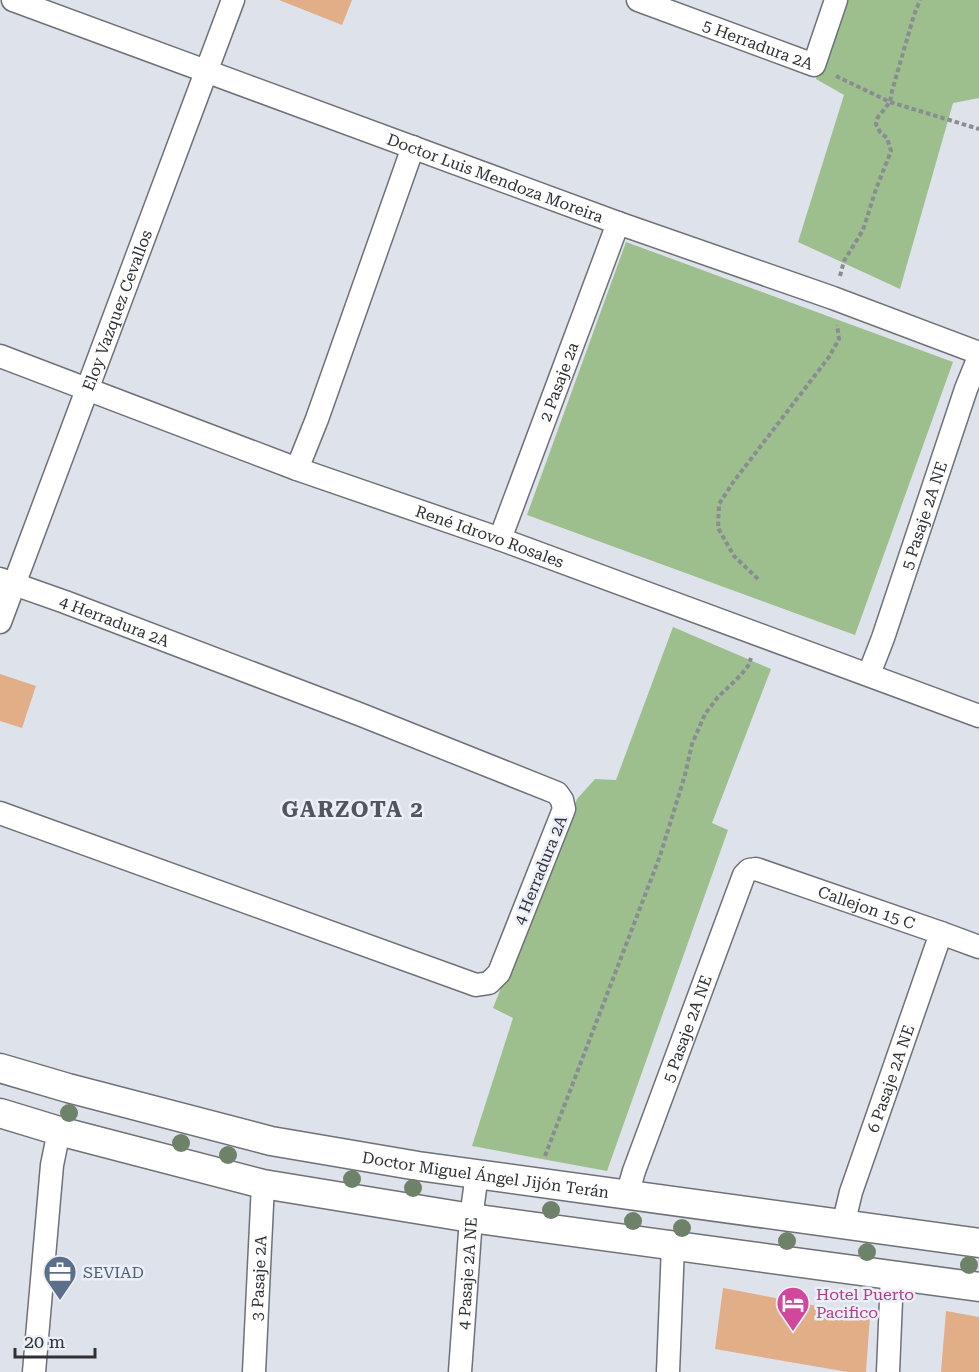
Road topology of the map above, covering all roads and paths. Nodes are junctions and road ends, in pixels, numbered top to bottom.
1 (14, 0) edge
2 (233, 0) edge
3 (638, 0) edge
4 (836, 0) edge
5 (920, 0) edge
6 (814, 65) junction
7 (206, 70) junction
8 (890, 102) junction
9 (979, 129) edge
10 (413, 147) junction
11 (618, 223) junction
12 (833, 298) junction
13 (979, 355) edge
14 (0, 356) edge
15 (88, 390) junction
16 (297, 469) junction
17 (500, 539) junction
18 (758, 579) dead end
19 (7, 581) edge
20 (0, 622) edge
21 (754, 651) dead end
22 (868, 674) junction
23 (979, 716) edge
24 (0, 813) edge
25 (756, 869) joint
26 (941, 933) junction
27 (979, 947) edge
28 (0, 1068) edge
29 (0, 1113) edge
30 (59, 1131) junction
31 (477, 1174) junction
32 (535, 1182) junction
33 (263, 1184) junction
34 (627, 1195) junction
35 (471, 1218) junction
36 (843, 1225) junction
37 (979, 1243) edge
38 (674, 1246) junction
39 (892, 1276) junction
40 (979, 1287) edge
41 (34, 1372) edge
42 (254, 1372) edge
43 (460, 1372) edge
44 (668, 1372) edge
45 (888, 1372) edge

1 - 7 street, Doctor Luis Mendoza Moreira
2 - 7 street, Eloy Vazquez Cevallos
3 - 6 street, 5 Herradura 2A
4 - 6 street, 5 Herradura 2A
5 - 8 path
6 - 8 path
7 - 10 street, Doctor Luis Mendoza Moreira
7 - 15 street, Eloy Vazquez Cevallos
8 - 9 path
8 - 12 path
10 - 11 street, Doctor Luis Mendoza Moreira
10 - 16 street
11 - 12 street, Doctor Luis Mendoza Moreira
11 - 17 street, 2 Pasaje 2a
12 - 13 street, Doctor Luis Mendoza Moreira
12 - 18 path
13 - 22 street, 5 Pasaje 2A NE
14 - 15 street, René Idrovo Rosales
15 - 16 street, René Idrovo Rosales
15 - 19 street, Eloy Vazquez Cevallos
16 - 17 street, René Idrovo Rosales
17 - 22 street, René Idrovo Rosales
19 - 20 street, Eloy Vazquez Cevallos
19 - 24 street, 4 Herradura 2A
21 - 32 path
22 - 23 street, René Idrovo Rosales
25 - 26 street, Callejon 15 C
25 - 34 street, 5 Pasaje 2A NE
26 - 27 street, Callejon 15 C
26 - 36 street, 6 Pasaje 2A NE
28 - 31 street, Doctor Miguel Ángel Jijón Terán
29 - 30 street
30 - 33 street
30 - 41 street
31 - 32 street, Doctor Miguel Ángel Jijón Terán
31 - 35 street, 4 Pasaje 2A NE
32 - 34 street, Doctor Miguel Ángel Jijón Terán
33 - 35 street
33 - 42 street, 3 Pasaje 2A
34 - 36 street, Doctor Miguel Ángel Jijón Terán
35 - 38 street
35 - 43 street, 4 Pasaje 2A NE
36 - 37 street, Doctor Miguel Ángel Jijón Terán
38 - 39 street
38 - 44 street
39 - 40 street
39 - 45 street

